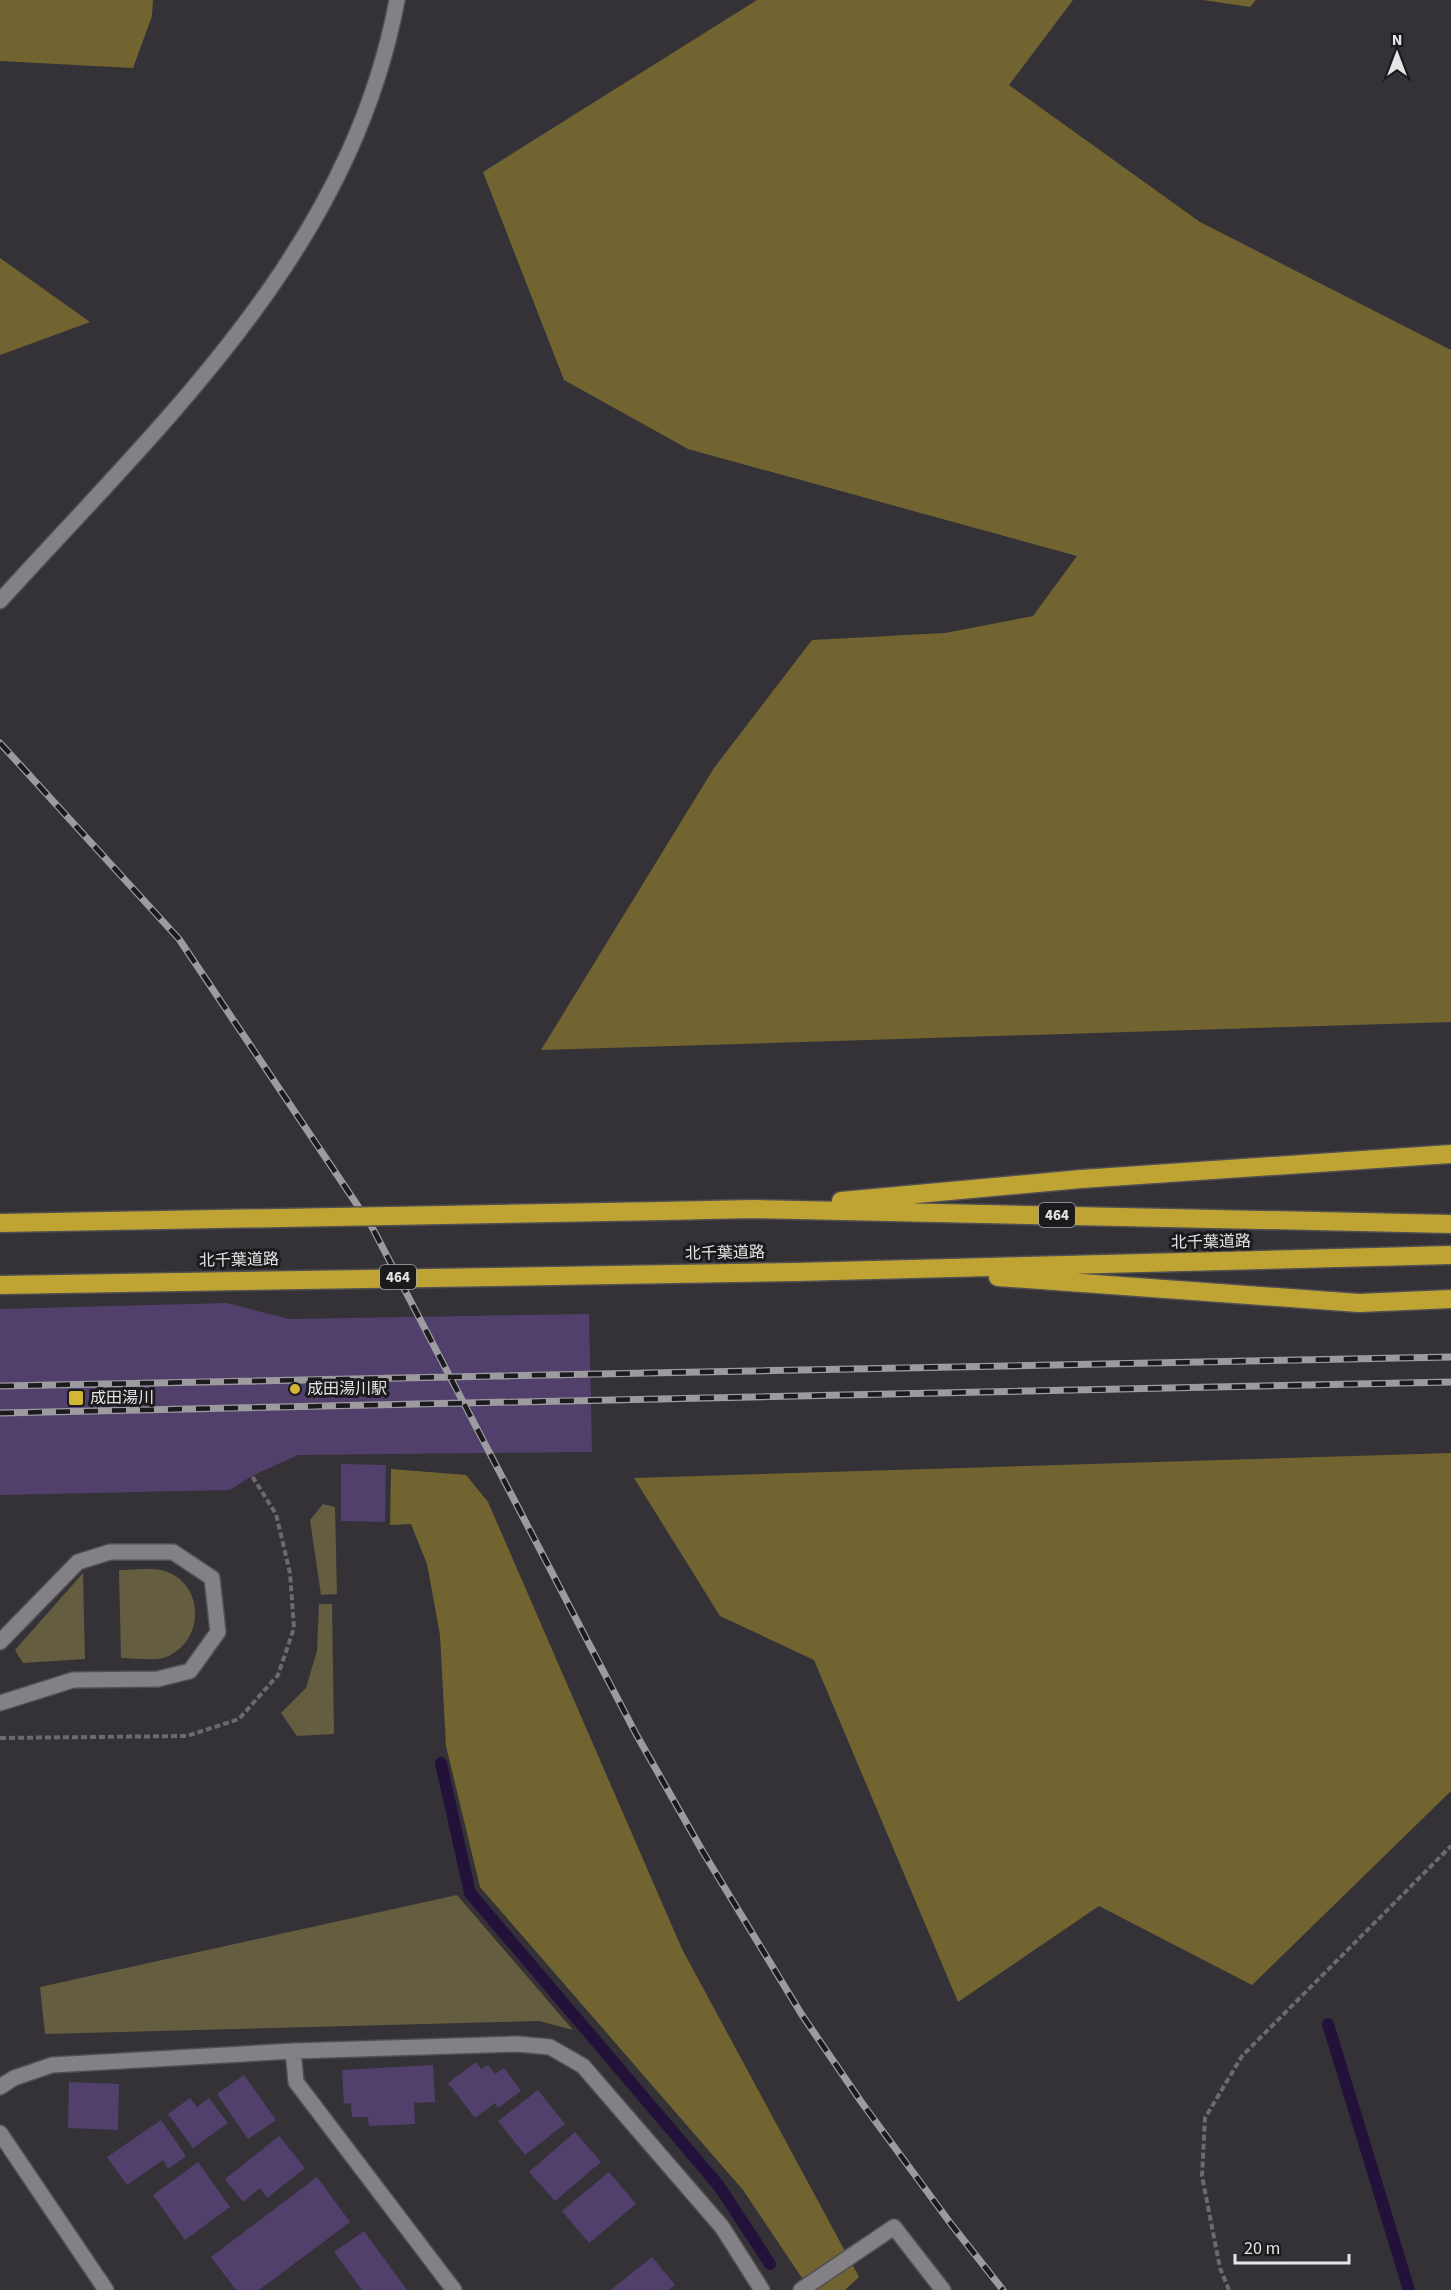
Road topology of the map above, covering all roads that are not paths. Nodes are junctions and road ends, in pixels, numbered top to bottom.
1 (398, 0) edge
2 (0, 601) edge
3 (1451, 1154) edge
4 (753, 1209) junction
5 (0, 1223) edge
6 (1451, 1224) edge
7 (1451, 1255) edge
8 (889, 1270) junction
9 (0, 1285) edge
10 (1451, 1299) edge
11 (0, 1642) edge
12 (0, 1703) edge
13 (293, 2051) junction
14 (0, 2087) edge
15 (0, 2133) edge
16 (106, 2290) edge
17 (454, 2290) edge
18 (762, 2290) edge
19 (801, 2290) edge
20 (943, 2290) edge

1 - 2 street
3 - 4 highway
4 - 5 highway, 北千葉道路 / 464, bridge
4 - 6 highway, 北千葉道路 / 464
7 - 8 highway, 北千葉道路 / 464
8 - 9 highway, 北千葉道路 / 464, bridge
8 - 10 highway
11 - 12 street
13 - 14 street
13 - 17 street
13 - 18 street
15 - 16 street
19 - 20 street

